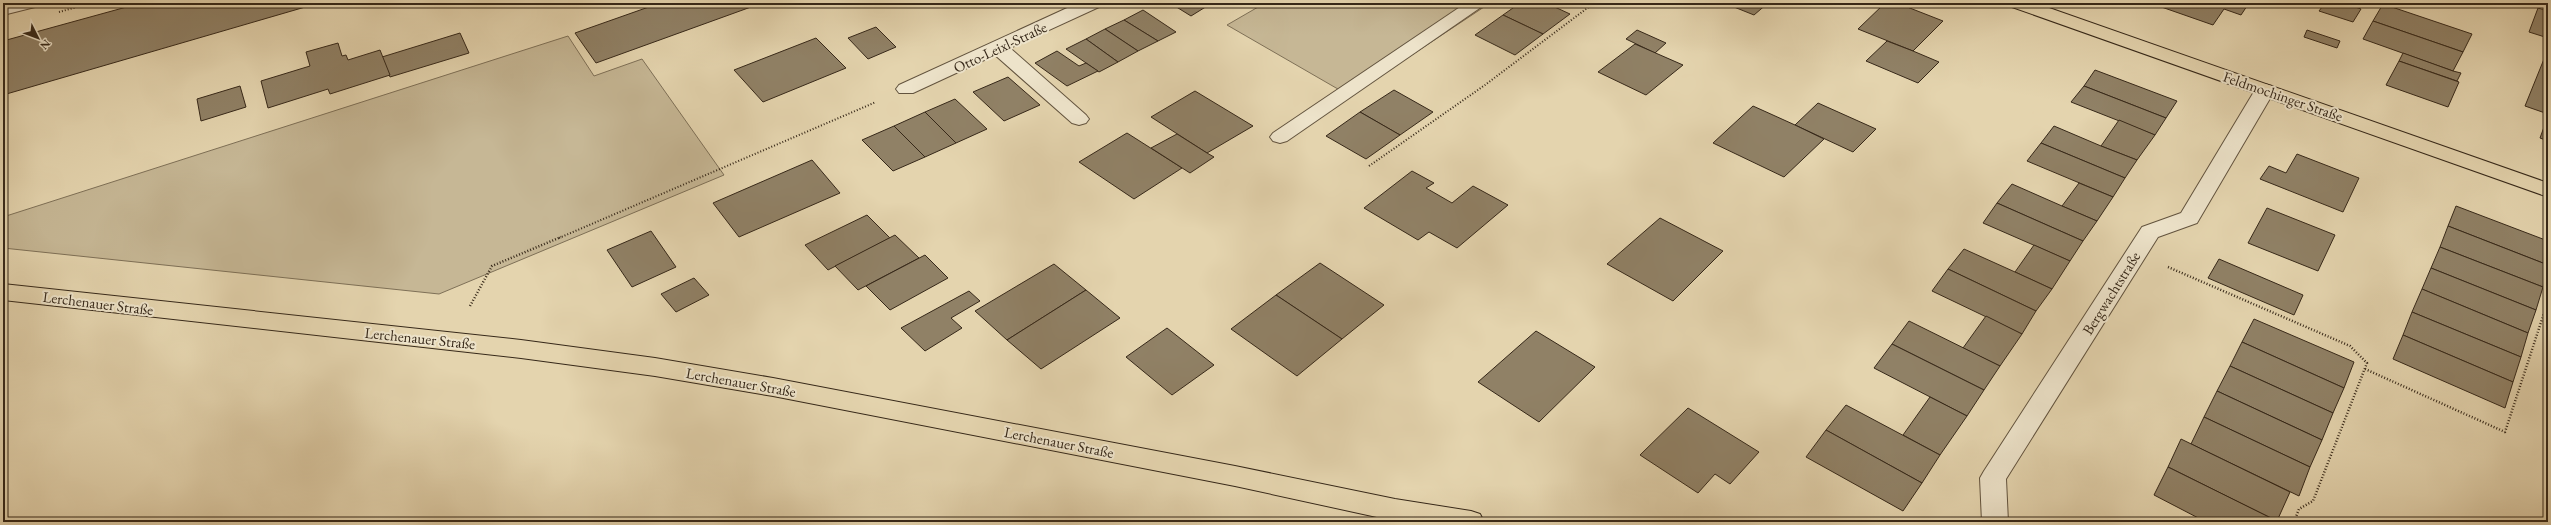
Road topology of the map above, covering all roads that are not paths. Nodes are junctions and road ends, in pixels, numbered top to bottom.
1 (29, 3) edge
2 (1093, 3) edge
3 (1478, 3) edge
4 (2018, 3) edge
5 (3, 10) edge
6 (998, 48) junction
7 (906, 89) road end
8 (2265, 90) junction
9 (1079, 119) dead end
10 (1280, 137) dead end
11 (2548, 190) edge
12 (3, 292) edge
13 (1471, 522) edge
14 (1995, 522) edge

1 - 5 street
2 - 6 street, Otto-Leixl-Straße
3 - 10 street
4 - 8 main road, Feldmochinger Straße
6 - 7 street, Otto-Leixl-Straße
6 - 9 street
8 - 11 main road, Feldmochinger Straße
8 - 14 street, Bergwachtstraße
12 - 13 main road, Lerchenauer Straße

